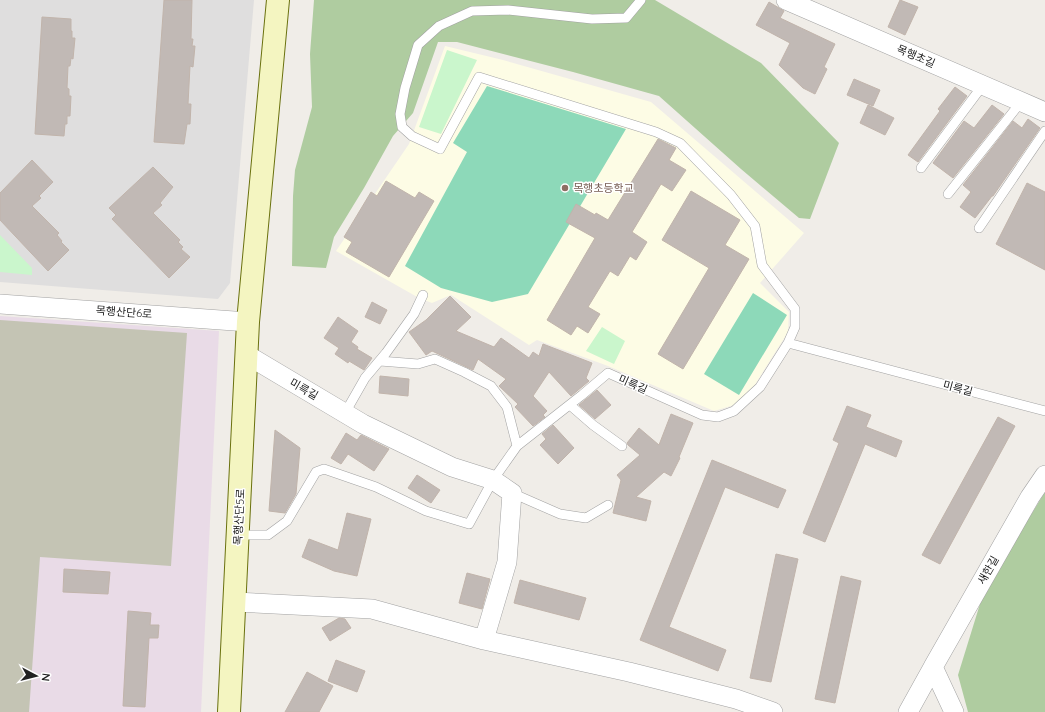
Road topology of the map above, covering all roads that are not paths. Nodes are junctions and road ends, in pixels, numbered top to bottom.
1 (278, 0) edge
2 (641, 0) edge
3 (786, 0) edge
4 (983, 85) junction
5 (1021, 102) junction
6 (1045, 112) edge
7 (1045, 131) edge
8 (921, 168) dead end
9 (948, 194) dead end
10 (979, 228) dead end
11 (423, 294) dead end
12 (0, 304) edge
13 (248, 322) junction
14 (788, 343) junction
15 (247, 355) junction
16 (380, 361) junction
17 (570, 405) junction
18 (1045, 411) edge
19 (345, 413) junction
20 (517, 446) junction
21 (622, 446) dead end
22 (1045, 475) edge
23 (493, 480) junction
24 (512, 493) junction
25 (608, 505) dead end
26 (238, 535) junction
27 (235, 602) junction
28 (484, 640) junction
29 (933, 667) junction
30 (229, 712) edge
31 (773, 712) edge
32 (908, 712) edge
33 (954, 712) edge

1 - 13 street, 목행산단5로
2 - 14 lane
3 - 4 street, 목행초길
4 - 5 street, 목행초길
4 - 8 lane
5 - 6 street, 목행초길
5 - 9 lane
7 - 10 lane
11 - 16 lane
12 - 13 street, 목행산단6로
13 - 15 street, 목행산단5로
14 - 17 lane, 미륵길
14 - 18 lane, 미륵길
15 - 19 street, 미륵길
15 - 26 street, 목행산단5로
16 - 19 lane
16 - 20 lane
17 - 20 lane, 미륵길
17 - 21 lane
19 - 23 street, 미륵길
20 - 23 lane, 미륵길
22 - 29 street, 새한길
23 - 24 street
23 - 26 lane
24 - 25 lane
24 - 28 street
26 - 27 street, 목행산단5로
27 - 28 street
27 - 30 street, 목행산단5로
28 - 31 street
29 - 32 street, 새한길
29 - 33 street

